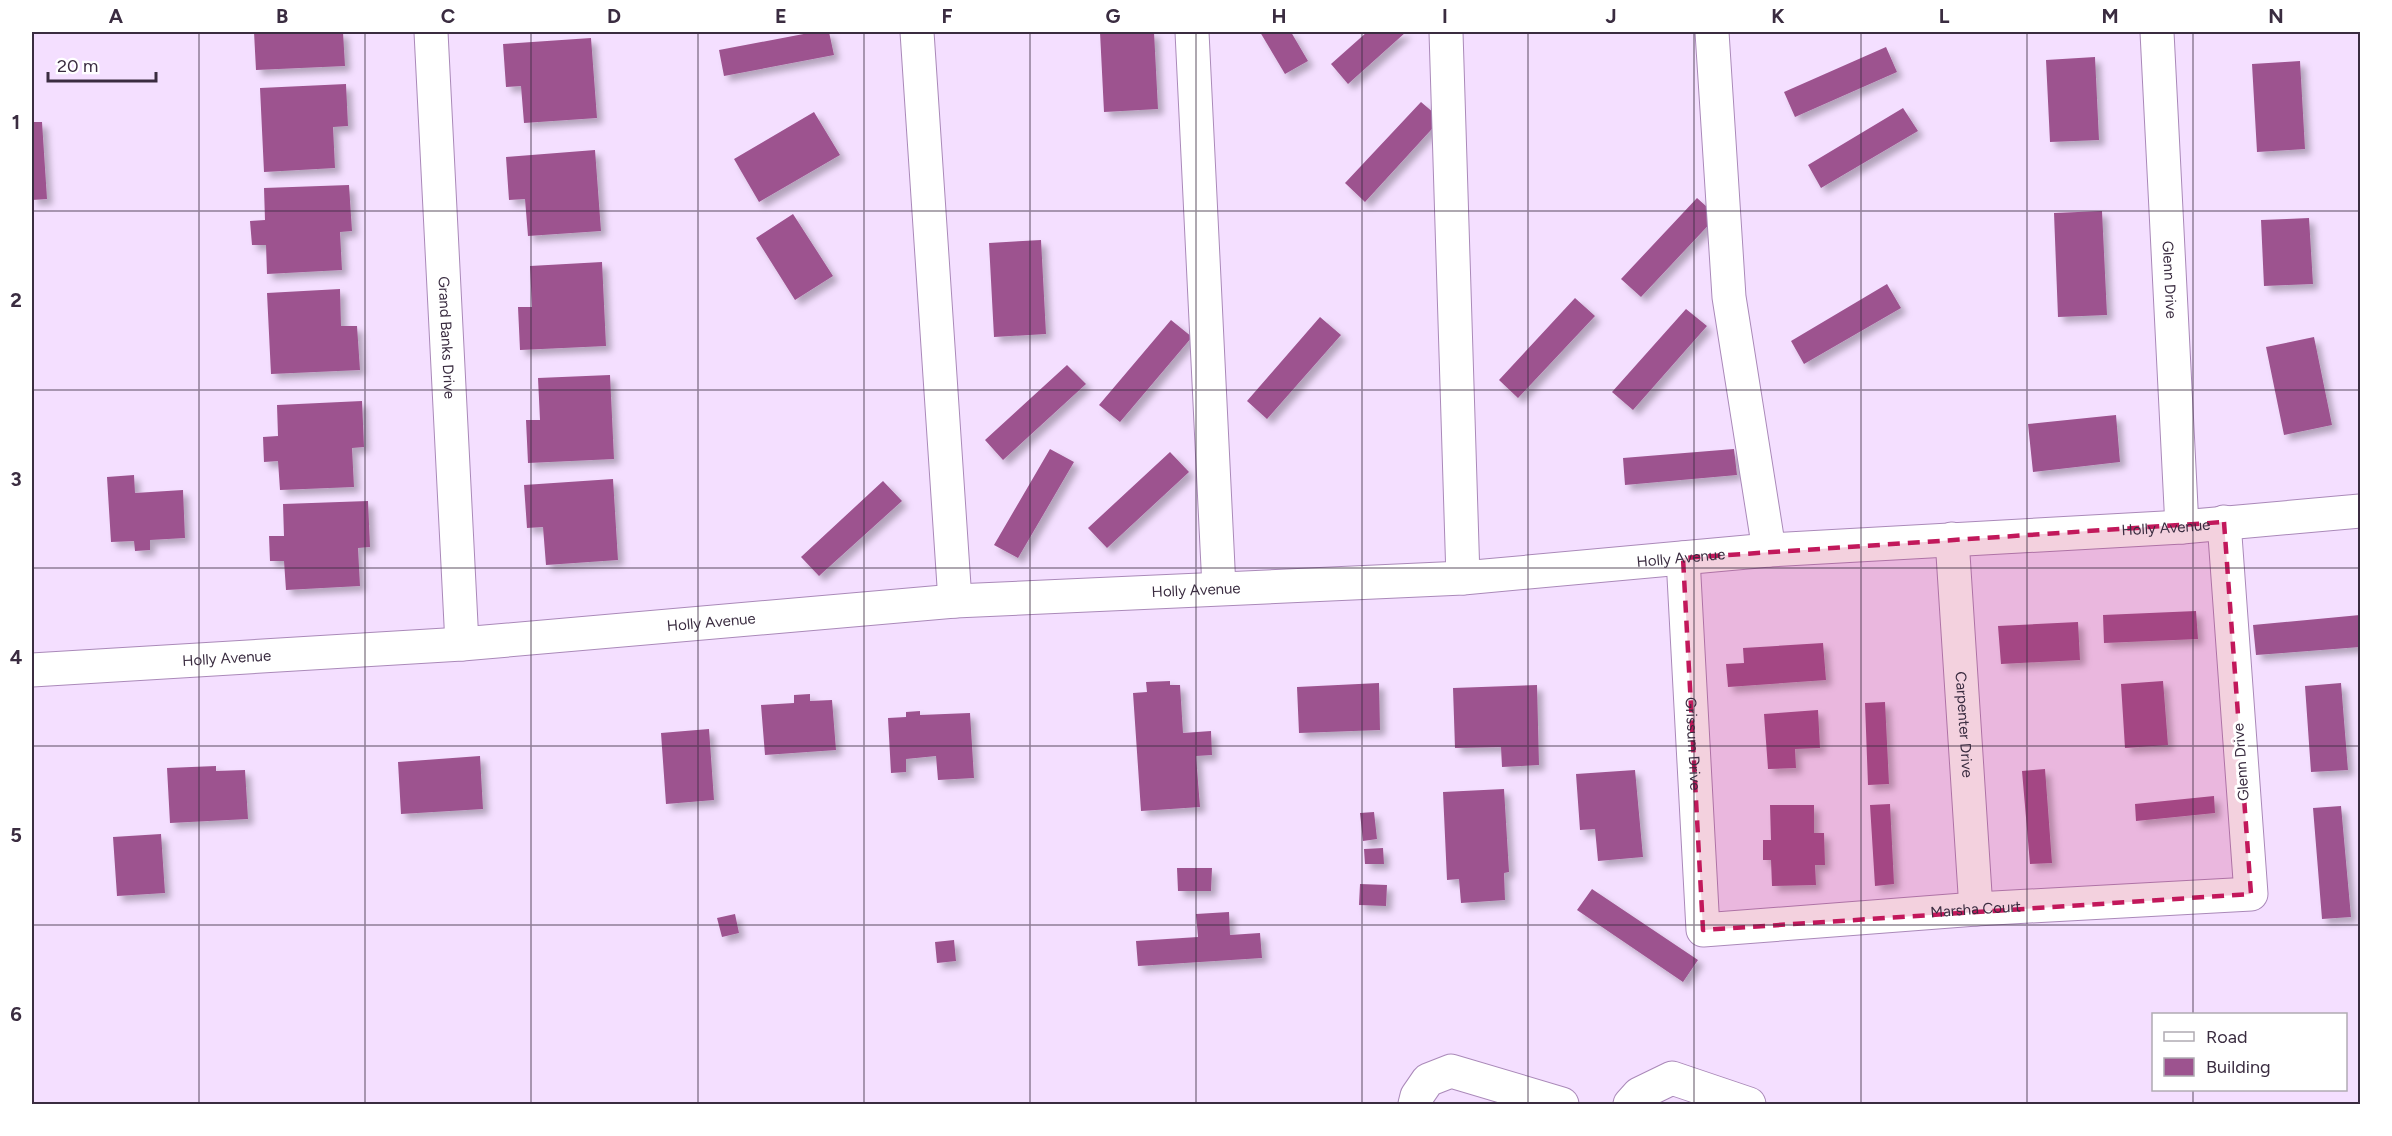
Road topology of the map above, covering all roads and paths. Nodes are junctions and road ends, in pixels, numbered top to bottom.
1 (431, 32) edge
2 (917, 32) edge
3 (1192, 32) edge
4 (1446, 32) edge
5 (1712, 32) edge
6 (2157, 32) edge
7 (2361, 511) edge
8 (2224, 522) junction
9 (2182, 527) junction
10 (1952, 539) junction
11 (1769, 550) junction
12 (1683, 558) junction
13 (1463, 578) junction
14 (1219, 588) junction
15 (955, 601) junction
16 (462, 644) junction
17 (32, 670) edge
18 (2251, 894) joint
19 (1976, 909) junction
20 (1702, 930) joint
21 (1414, 1104) edge
22 (1562, 1104) edge
23 (1630, 1104) edge
24 (1749, 1104) edge

1 - 16 street, Grand Banks Drive
2 - 15 street
3 - 14 street
4 - 13 street
5 - 11 street
6 - 9 street, Glenn Drive
7 - 8 street, Holly Avenue
8 - 9 street, Holly Avenue
8 - 18 street, Glenn Drive
9 - 10 street, Holly Avenue
10 - 11 street, Holly Avenue
10 - 19 street, Carpenter Drive
11 - 12 street, Holly Avenue
12 - 13 street, Holly Avenue
12 - 20 street, Grissum Drive
13 - 14 street, Holly Avenue
14 - 15 street, Holly Avenue
15 - 16 street, Holly Avenue
16 - 17 street, Holly Avenue
18 - 19 street, Marsha Court
19 - 20 street, Marsha Court
21 - 22 street
23 - 24 street

